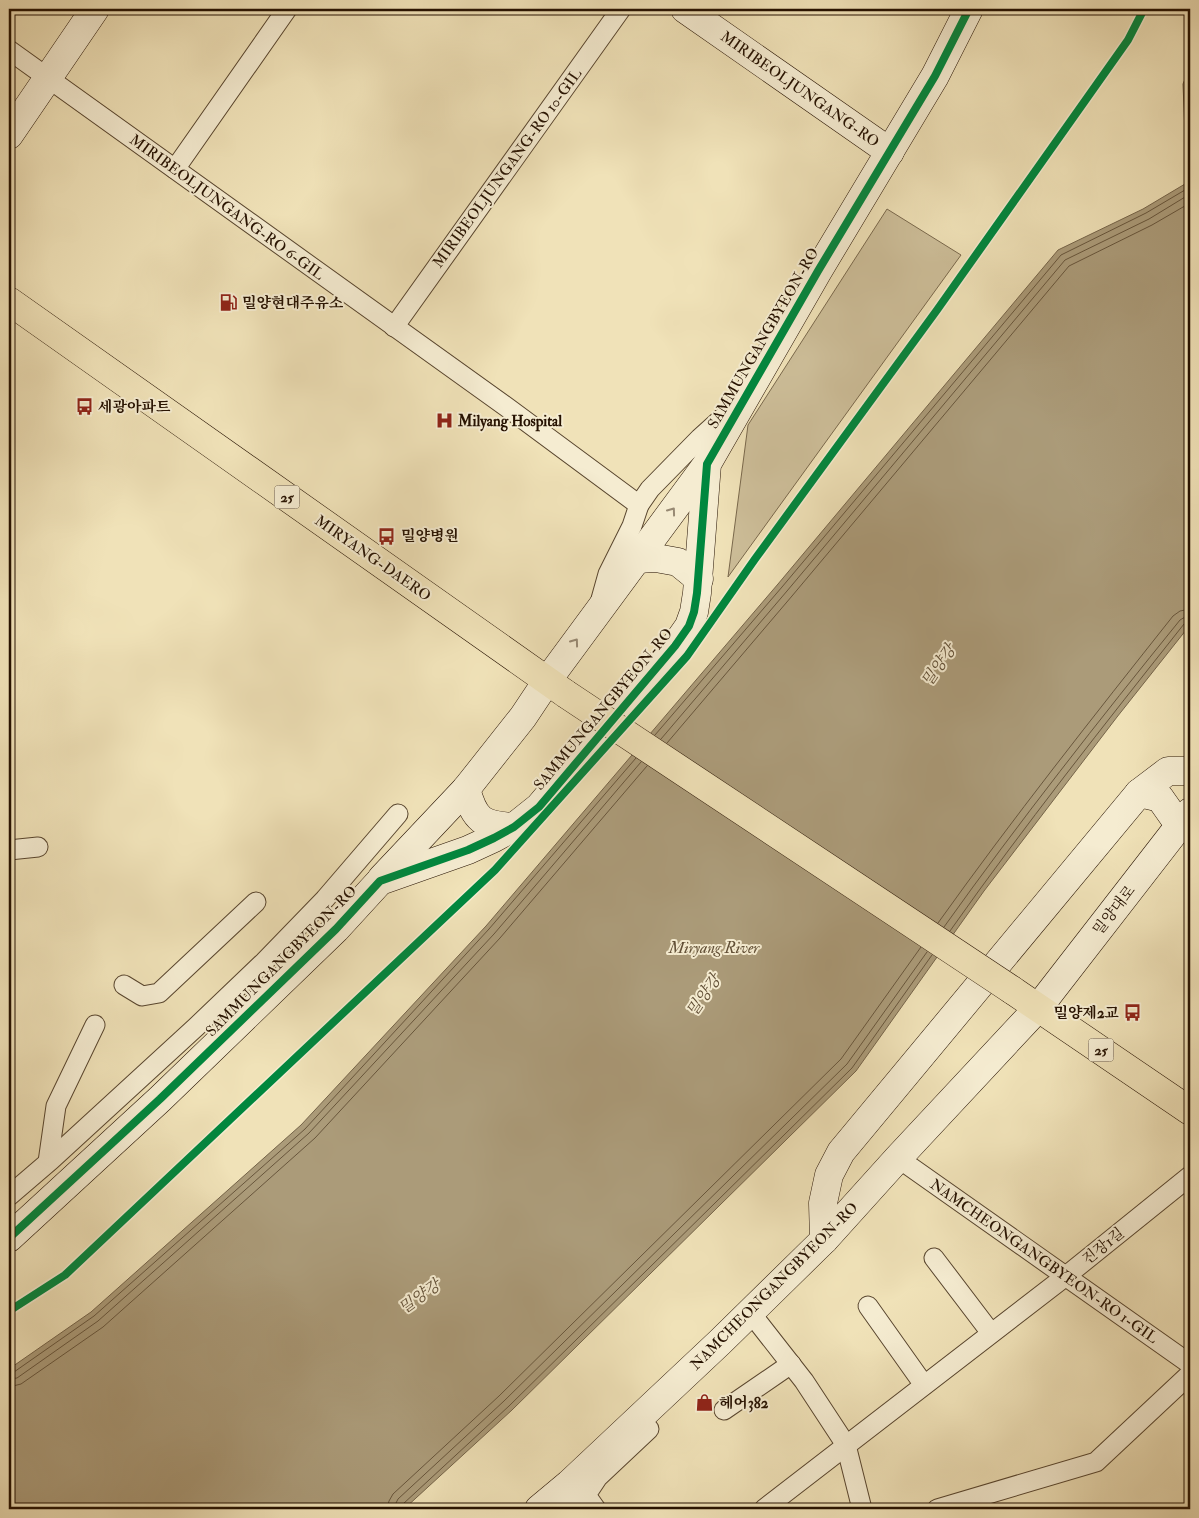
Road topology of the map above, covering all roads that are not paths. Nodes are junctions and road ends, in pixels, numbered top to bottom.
1 (95, 9) edge
2 (286, 9) edge
3 (621, 9) edge
4 (685, 9) edge
5 (969, 9) edge
6 (9, 50) edge
7 (47, 78) junction
8 (9, 135) edge
9 (890, 152) junction
10 (175, 169) junction
11 (9, 300) edge
12 (394, 326) junction
13 (743, 400) junction
14 (706, 464) junction
15 (639, 505) junction
16 (636, 559) junction
17 (699, 579) junction
18 (597, 613) junction
19 (556, 688) junction
20 (1190, 771) edge
21 (466, 789) junction
22 (1139, 793) junction
23 (398, 814) dead end
24 (1184, 818) edge
25 (514, 826) junction
26 (38, 847) dead end
27 (9, 850) edge
28 (380, 880) junction
29 (256, 902) dead end
30 (124, 985) dead end
31 (1038, 1008) junction
32 (95, 1025) dead end
33 (1190, 1111) edge
34 (841, 1152) junction
35 (898, 1158) junction
36 (48, 1162) junction
37 (1190, 1176) edge
38 (874, 1185) junction
39 (9, 1196) edge
40 (9, 1238) edge
41 (824, 1240) junction
42 (934, 1258) dead end
43 (1066, 1276) junction
44 (868, 1306) dead end
45 (750, 1312) junction
46 (991, 1333) junction
47 (791, 1364) junction
48 (1190, 1364) edge
49 (1190, 1374) edge
50 (924, 1385) junction
51 (724, 1410) dead end
52 (649, 1429) dead end
53 (846, 1445) junction
54 (572, 1497) edge
55 (539, 1509) edge
56 (596, 1509) edge
57 (764, 1509) edge
58 (862, 1509) edge
59 (937, 1509) edge

1 - 7 street
2 - 10 street
3 - 12 street, MIRIBEOLJUNGANG-RO 10-GIL
4 - 9 street, MIRIBEOLJUNGANG-RO
5 - 9 street, SAMMUNGANGBYEON-RO
6 - 7 street, MIRIBEOLJUNGANG-RO 6-GIL
7 - 8 street
7 - 10 street, MIRIBEOLJUNGANG-RO 6-GIL
9 - 13 street, SAMMUNGANGBYEON-RO
10 - 12 street, MIRIBEOLJUNGANG-RO 6-GIL
11 - 19 main road, MIRYANG-DAERO / 25
12 - 15 street, MIRIBEOLJUNGANG-RO 6-GIL
13 - 14 street, SAMMUNGANGBYEON-RO
13 - 15 street
16 -> 14 street
14 - 17 street, SAMMUNGANGBYEON-RO
15 - 18 street
16 - 17 street
16 - 18 street
17 - 25 street, SAMMUNGANGBYEON-RO
19 -> 18 street
19 - 21 street
19 - 31 main road, MIRYANG-DAERO / 25, bridge
20 - 22 street
21 - 25 street
21 - 28 street
22 - 24 street
22 - 34 street
23 - 36 street
24 - 31 street, 밀양대로
25 - 28 street, SAMMUNGANGBYEON-RO
26 - 27 street
28 - 40 street, SAMMUNGANGBYEON-RO
29 - 30 street
31 - 33 main road, 25
31 - 35 street, NAMCHEONGANGBYEON-RO
32 - 36 street
34 - 38 street
34 - 41 street
35 - 38 street, NAMCHEONGANGBYEON-RO
35 - 43 street, NAMCHEONGANGBYEON-RO 1-GIL
36 - 39 street
37 - 43 street, 진장1길
38 - 41 street, NAMCHEONGANGBYEON-RO
41 - 45 street, NAMCHEONGANGBYEON-RO
42 - 46 street
43 - 46 street, 진장1길
43 - 48 street, NAMCHEONGANGBYEON-RO 1-GIL
44 - 50 street
45 - 47 street
45 - 54 street, NAMCHEONGANGBYEON-RO
46 - 50 street, 진장1길
47 - 51 street
47 - 53 street
49 - 59 street
50 - 53 street, 진장1길
52 - 56 street
53 - 57 street, 진장1길
53 - 58 street
54 - 55 street, NAMCHEONGANGBYEON-RO

